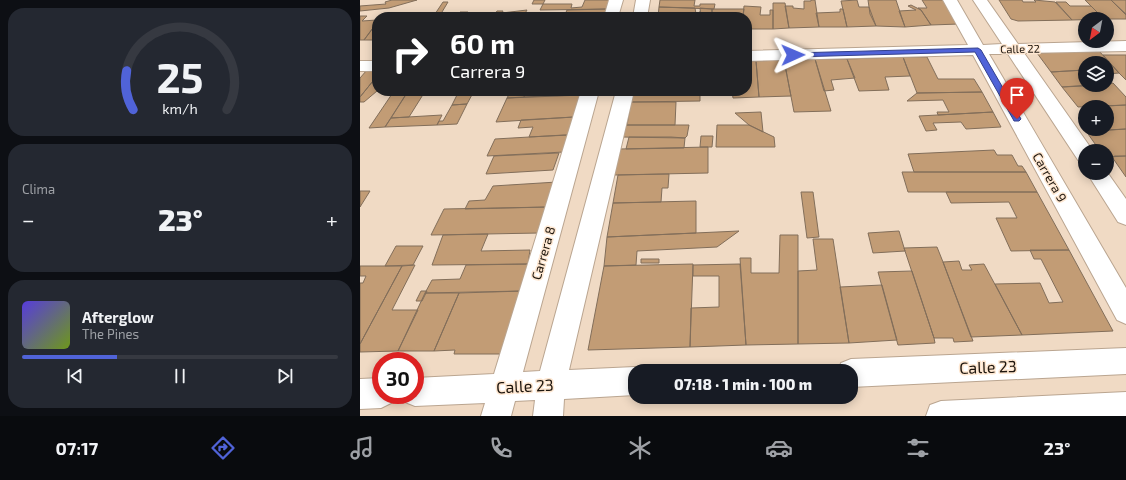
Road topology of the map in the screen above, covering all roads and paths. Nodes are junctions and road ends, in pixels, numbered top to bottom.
1 (616, 0) edge
2 (643, 0) edge
3 (950, 0) edge
4 (980, 0) edge
5 (612, 12) edge
6 (641, 12) edge
7 (1055, 33) dead end
8 (1078, 33) edge
9 (1012, 39) junction
10 (967, 40) junction
11 (1126, 46) edge
12 (752, 56) edge
13 (360, 66) edge
14 (372, 66) edge
15 (589, 96) edge
16 (623, 96) edge
17 (1078, 144) edge
18 (1102, 180) edge
19 (1126, 216) edge
20 (1126, 312) edge
21 (1126, 361) edge
22 (858, 373) edge
23 (628, 382) edge
24 (551, 385) junction
25 (504, 387) junction
26 (424, 391) edge
27 (372, 393) edge
28 (360, 394) edge
29 (1126, 408) edge
30 (496, 416) edge
31 (548, 416) edge
32 (941, 416) edge

1 - 5 street
2 - 6 street
3 - 10 street, Carrera 9
4 - 9 street
7 - 8 street, Calle 22
9 - 10 street, Calle 22
9 - 11 street, Calle 22
9 - 17 street
10 - 12 street, Calle 22
10 - 20 street, Carrera 9
13 - 14 street
15 - 25 street, Carrera 8
16 - 24 street
18 - 19 street
21 - 22 street, Calle 23
23 - 24 street, Calle 23
24 - 25 street, Calle 23
24 - 31 street
25 - 26 street, Calle 23
25 - 30 street, Carrera 8
27 - 28 street
29 - 32 street

